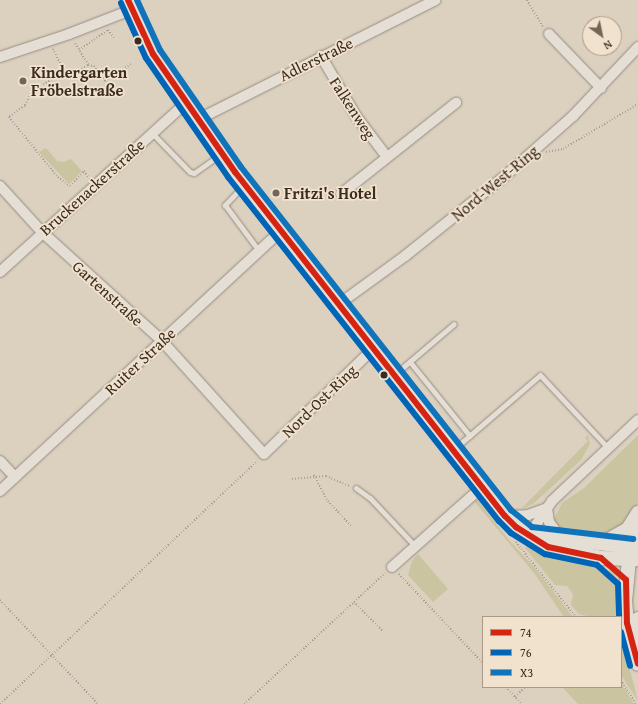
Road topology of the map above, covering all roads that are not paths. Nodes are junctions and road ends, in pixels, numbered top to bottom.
1 (436, 0) edge
2 (130, 5) edge
3 (549, 34) road end
4 (638, 47) edge
5 (321, 56) junction
6 (0, 57) edge
7 (601, 88) junction
8 (186, 103) junction
9 (456, 103) dead end
10 (197, 120) junction
11 (152, 133) junction
12 (222, 153) junction
13 (387, 157) junction
14 (245, 184) junction
15 (0, 186) edge
16 (341, 194) dead end
17 (281, 231) junction
18 (42, 232) junction
19 (259, 251) junction
20 (0, 272) edge
21 (339, 304) junction
22 (454, 324) dead end
23 (162, 341) junction
24 (374, 348) junction
25 (410, 362) junction
26 (395, 374) junction
27 (638, 420) edge
28 (470, 436) junction
29 (608, 448) junction
30 (454, 449) junction
31 (264, 454) joint
32 (0, 461) edge
33 (15, 478) junction
34 (482, 487) junction
35 (356, 488) road end
36 (0, 491) edge
37 (547, 508) junction
38 (638, 513) edge
39 (505, 516) junction
40 (638, 524) edge
41 (529, 535) junction
42 (560, 537) junction
43 (603, 543) junction
44 (415, 546) junction
45 (634, 555) edge
46 (601, 558) junction
47 (392, 567) road end
48 (626, 580) junction
49 (638, 619) edge
50 (637, 661) edge

1 - 5 street, Adlerstraße
2 - 6 street
2 - 8 main road
3 - 7 street
4 - 7 street, Nord-West-Ring
5 - 10 street, Adlerstraße
5 - 13 street, Falkenweg
7 - 21 street, Nord-West-Ring
8 - 10 main road
8 - 11 street, Bruckenackerstraße
9 - 13 street
10 - 12 main road
11 - 12 lane
11 - 18 street, Bruckenackerstraße
12 - 14 main road
13 - 16 street
14 - 17 main road
14 - 19 lane
15 - 18 street, Gartenstraße
17 - 19 street, Ruiter Straße
17 - 21 main road
18 - 20 street, Bruckenackerstraße
18 - 23 street, Gartenstraße
19 - 23 street, Ruiter Straße
21 - 24 main road
22 - 25 lane
23 - 31 street, Gartenstraße
23 - 33 street, Ruiter Straße
24 - 26 main road
24 - 31 street, Nord-Ost-Ring
25 - 26 lane
25 - 28 lane
26 - 30 main road
27 - 29 street
28 - 29 lane
28 - 30 lane
29 - 37 street
30 - 34 main road
32 - 33 street
33 - 36 street, Ruiter Straße
34 - 39 main road
34 - 44 street
35 - 44 lane
37 - 39 street
37 - 41 street
37 - 42 street
38 - 43 main road
39 - 41 main road
40 - 45 main road
41 - 42 main road
41 - 46 main road
42 - 43 main road
43 - 45 main road
44 - 47 street
45 - 46 main road
45 - 48 main road
46 - 48 main road
48 - 50 main road
49 - 50 main road

